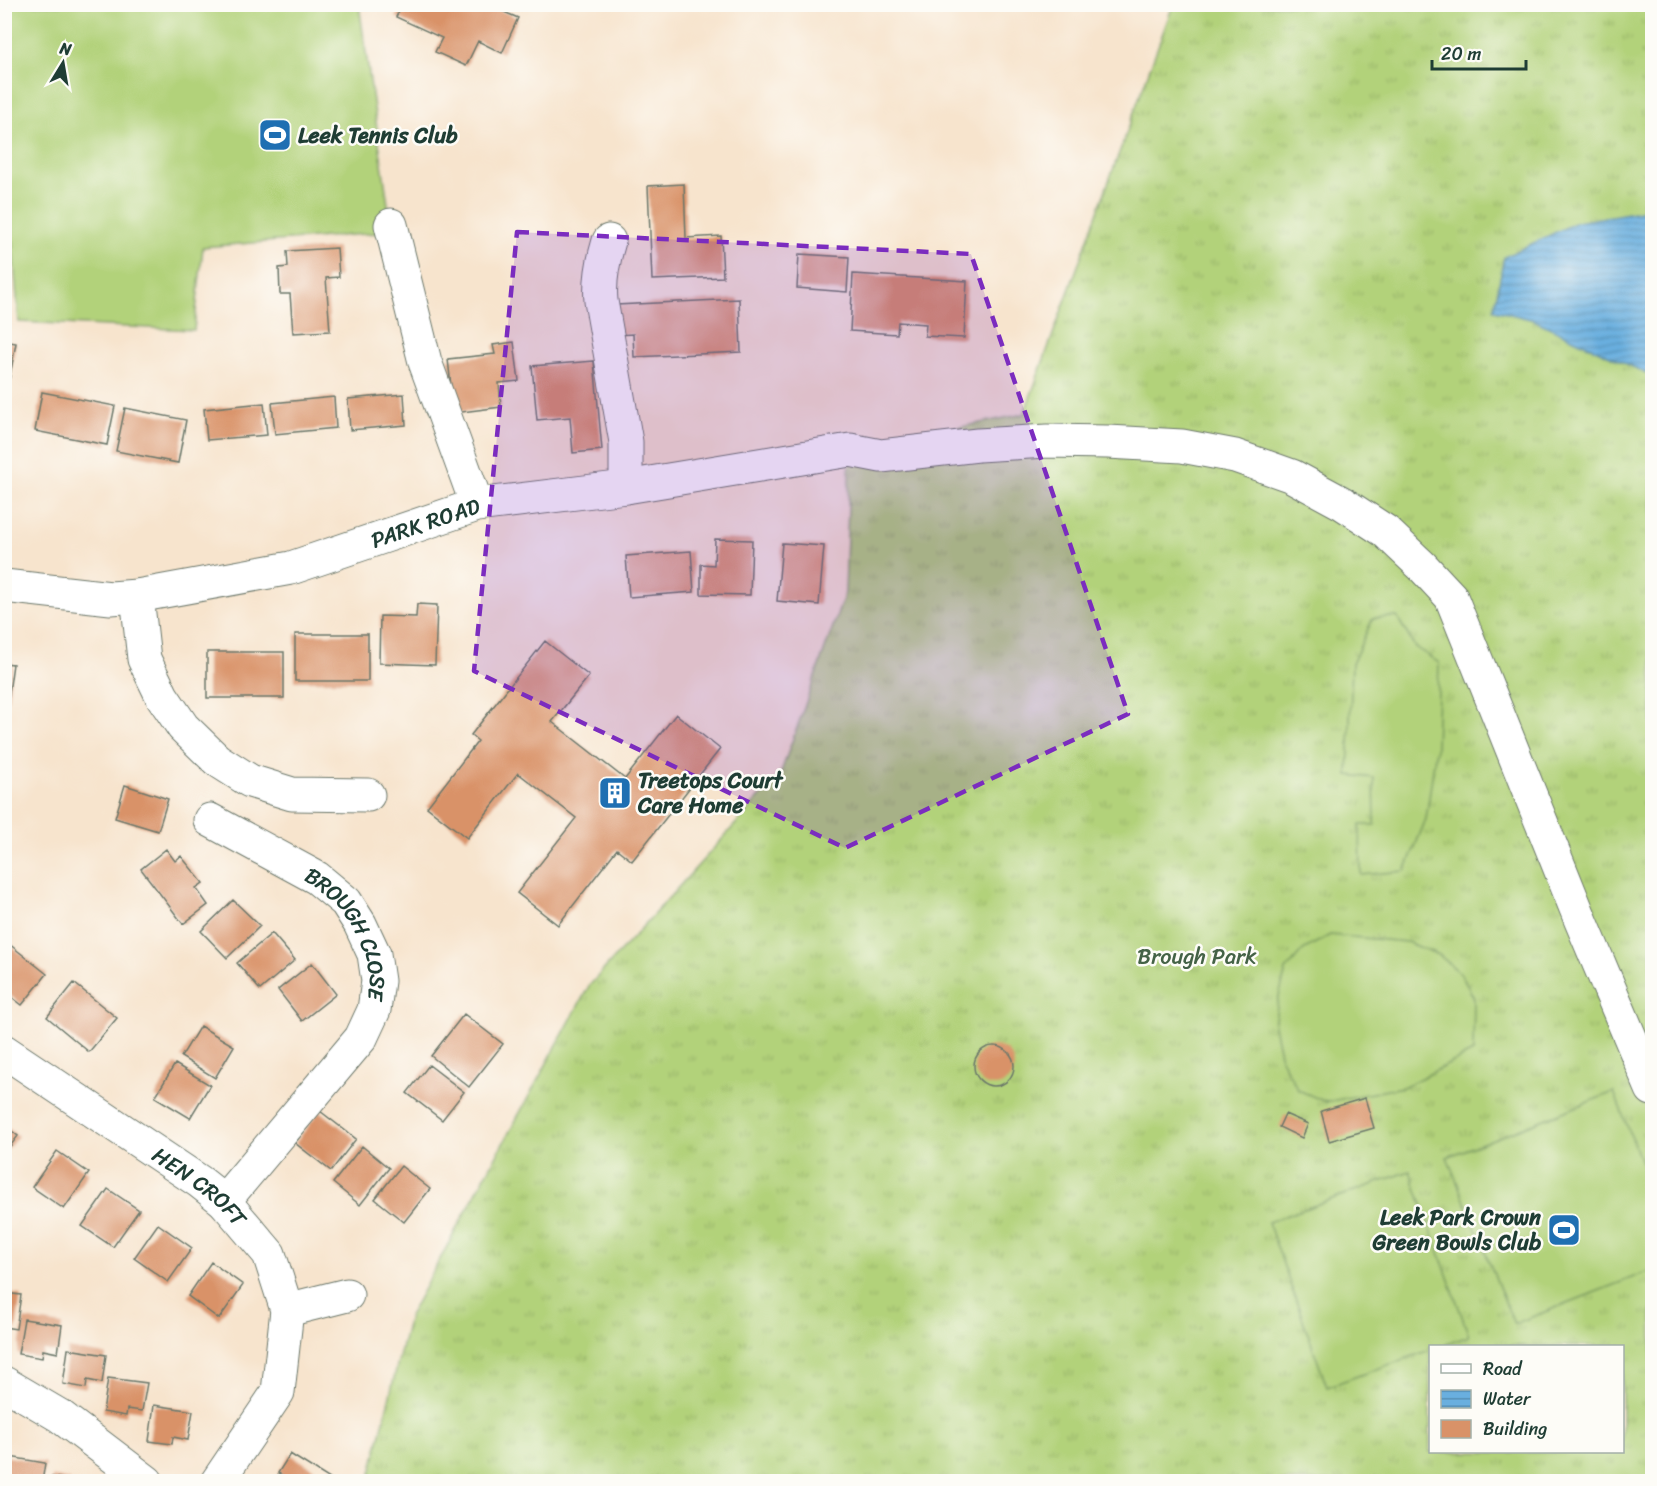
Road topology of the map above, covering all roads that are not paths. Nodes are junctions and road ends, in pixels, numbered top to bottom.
1 (391, 225) dead end
2 (609, 241) dead end
3 (626, 487) junction
4 (477, 505) junction
5 (6, 585) edge
6 (137, 596) junction
7 (368, 795) dead end
8 (210, 819) dead end
9 (4, 1051) edge
10 (1653, 1089) edge
11 (224, 1201) junction
12 (347, 1295) dead end
13 (287, 1310) junction
14 (4, 1383) edge
15 (147, 1482) edge
16 (218, 1482) edge

1 - 4 street
2 - 3 street
3 - 4 street, PARK ROAD
3 - 10 street, PARK ROAD
4 - 6 street, PARK ROAD
5 - 6 street, PARK ROAD
6 - 7 street
8 - 11 street, BROUGH CLOSE
9 - 11 street, HEN CROFT
11 - 13 street, HEN CROFT
12 - 13 street
13 - 16 street, HEN CROFT
14 - 15 street

